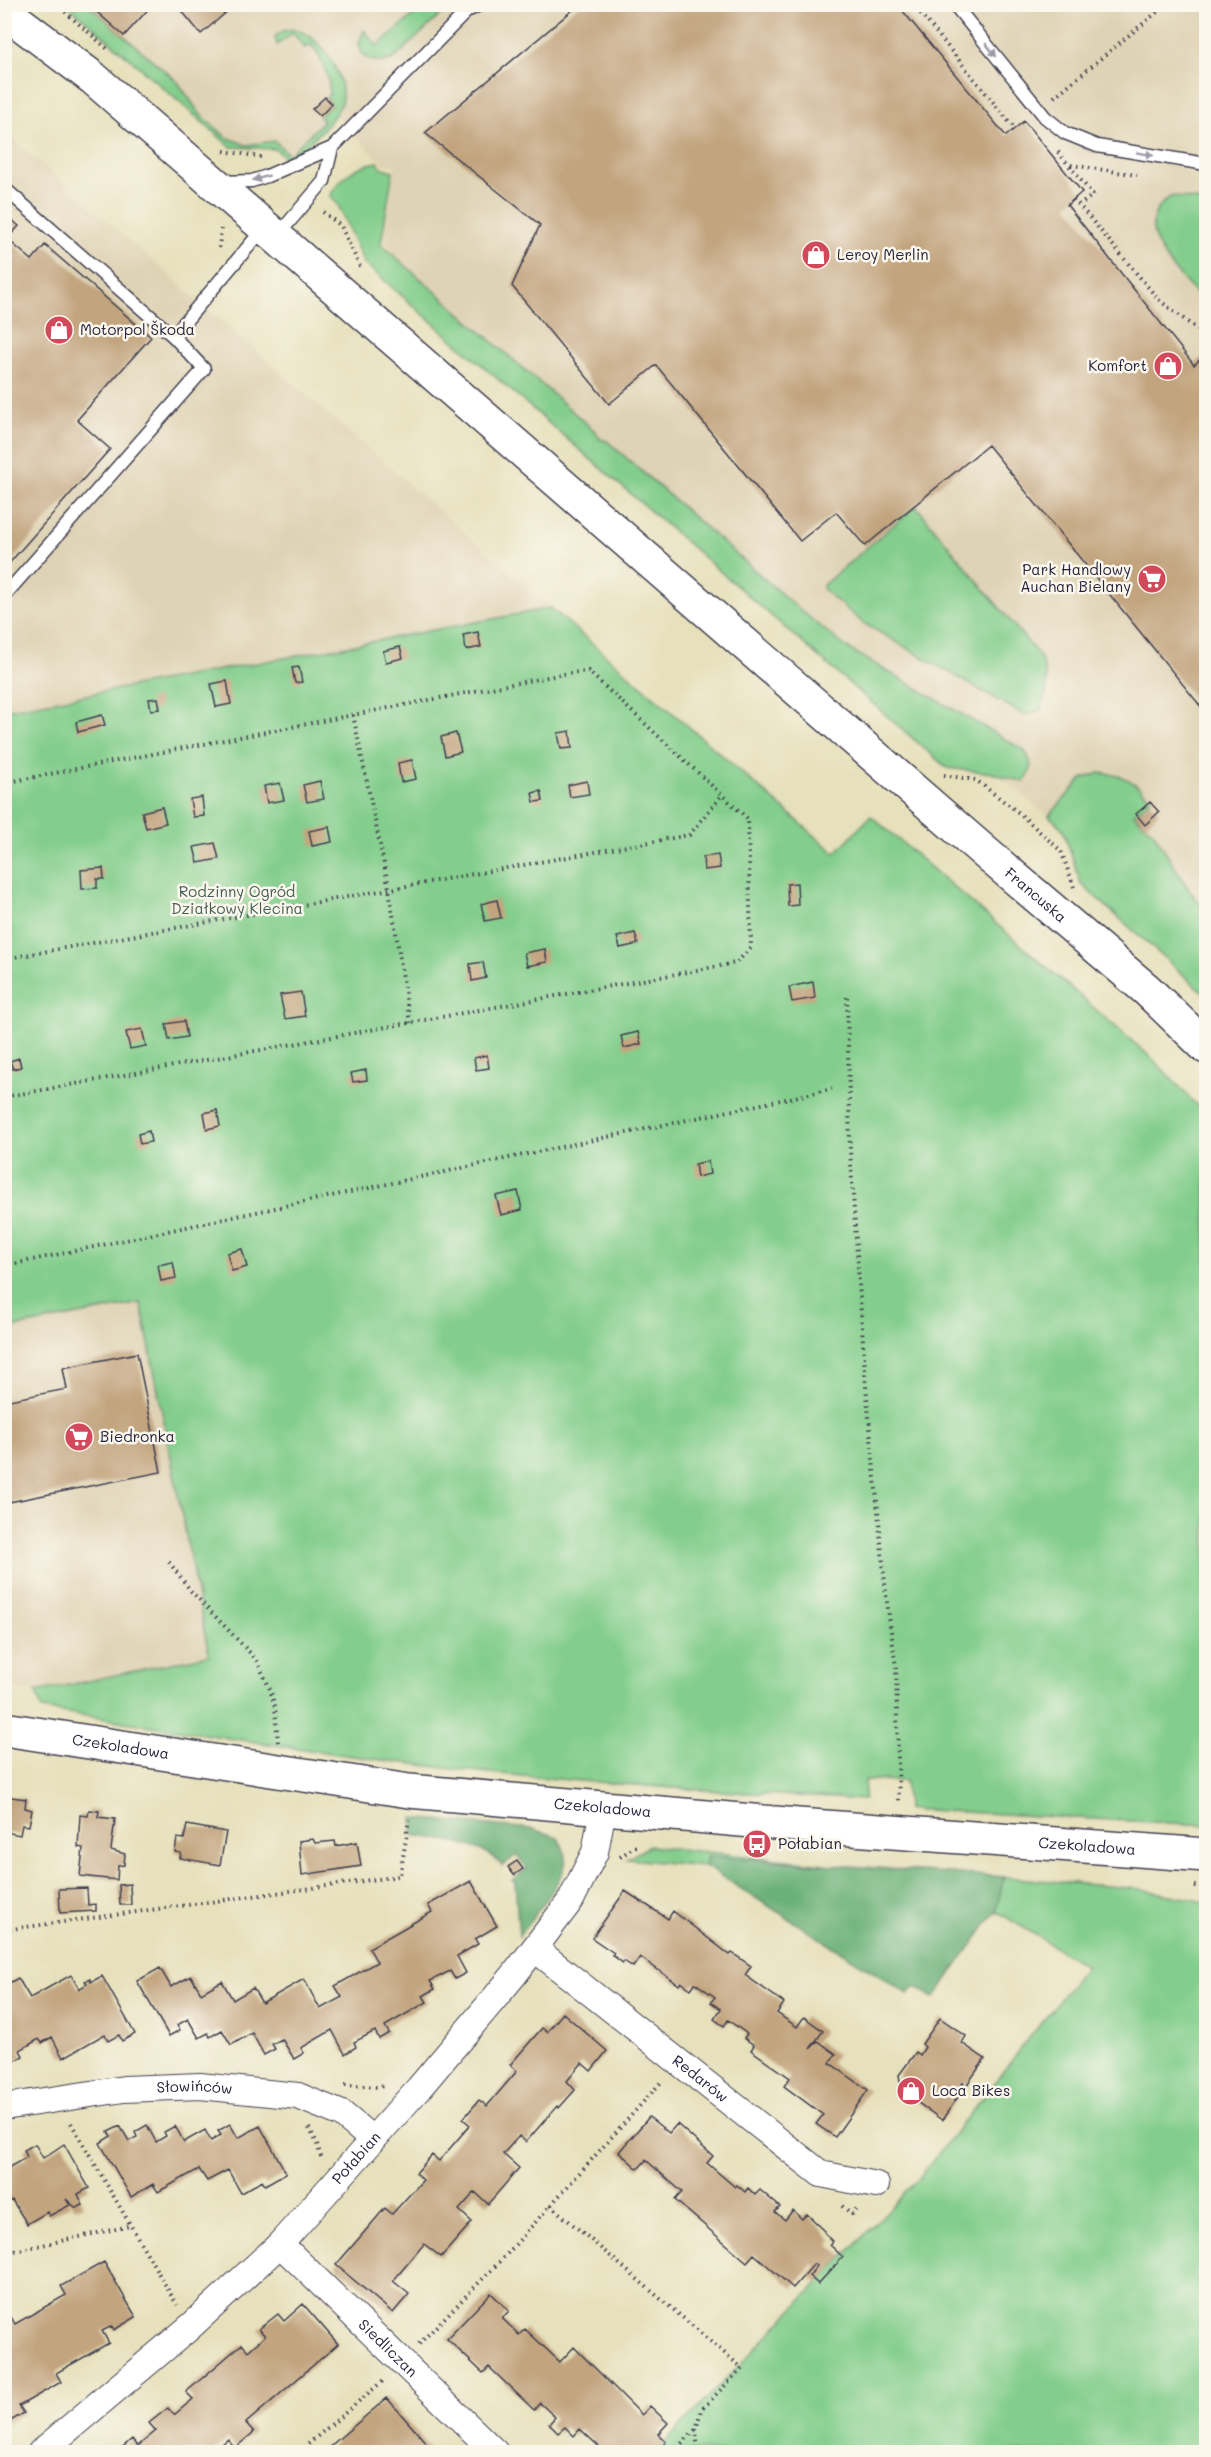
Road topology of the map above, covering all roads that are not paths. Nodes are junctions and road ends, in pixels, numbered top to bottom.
1 (480, 4) edge
2 (954, 4) edge
3 (468, 8) edge
4 (4, 10) edge
5 (332, 148) junction
6 (1206, 164) edge
7 (212, 183) junction
8 (4, 188) edge
9 (269, 233) junction
10 (173, 336) junction
11 (4, 596) edge
12 (1206, 1047) edge
13 (4, 1729) edge
14 (603, 1809) junction
15 (1206, 1855) edge
16 (535, 1949) junction
17 (4, 2107) edge
18 (374, 2140) junction
19 (876, 2185) dead end
20 (280, 2244) junction
21 (41, 2452) edge
22 (495, 2452) edge

1 - 3 lane
2 -> 6 lane
3 - 5 lane
4 - 7 main road, Francuska
5 -> 7 lane
5 - 9 lane
7 - 9 main road, Francuska
8 - 10 lane
9 - 10 lane
9 - 12 main road, Francuska
10 - 11 lane
13 - 14 main road, Czekoladowa
14 - 15 main road, Czekoladowa
14 - 16 street, Połabian
16 - 18 street, Połabian
16 - 19 street, Redarów
17 - 18 street, Słowińców
18 - 20 street, Połabian
20 - 21 street, Połabian
20 - 22 street, Siedliczan

